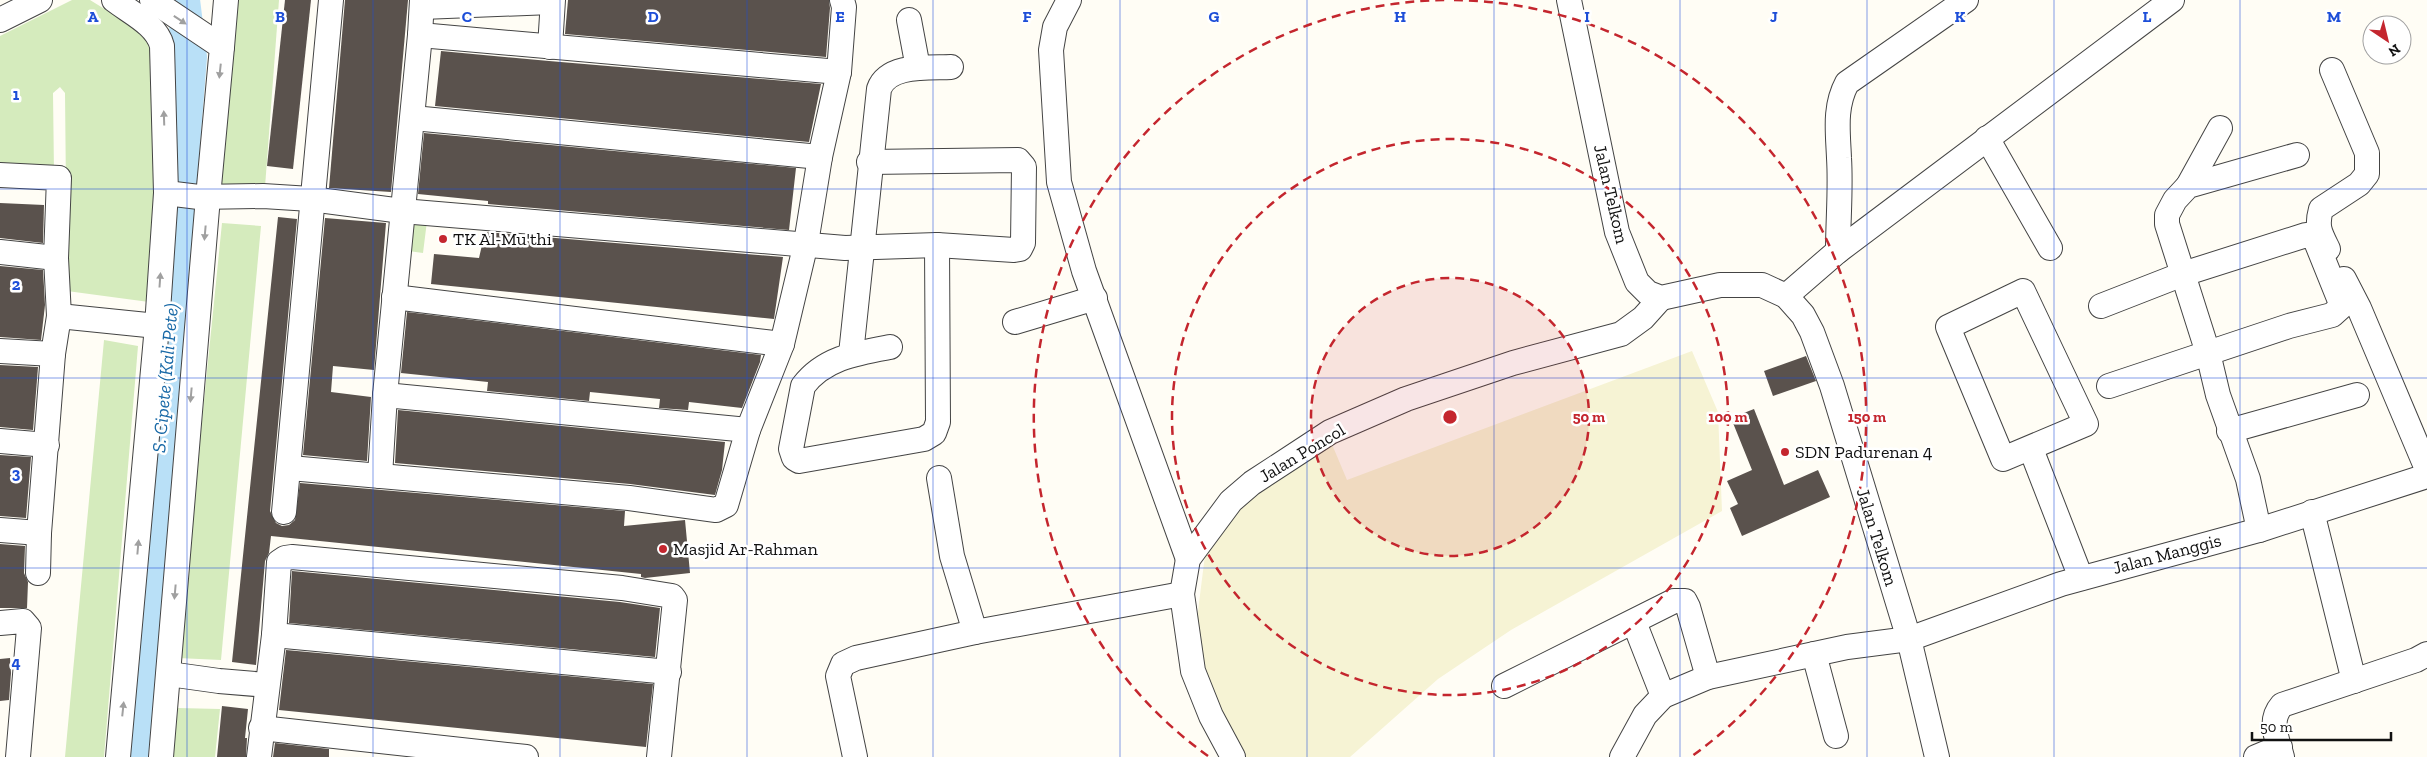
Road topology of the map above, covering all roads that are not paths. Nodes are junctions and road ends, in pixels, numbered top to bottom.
1 (40, 0) edge
2 (114, 0) edge
3 (226, 0) edge
4 (331, 0) edge
5 (842, 0) edge
6 (1069, 0) edge
7 (1569, 0) edge
8 (1966, 0) edge
9 (2172, 0) edge
10 (552, 1) edge
11 (155, 2) edge
12 (422, 3) edge
13 (0, 20) edge
14 (908, 20) dead end
15 (420, 35) junction
16 (222, 47) junction
17 (550, 47) junction
18 (951, 67) dead end
19 (918, 68) junction
20 (2332, 70) dead end
21 (838, 72) junction
22 (413, 118) junction
23 (2220, 128) dead end
24 (1987, 138) junction
25 (2297, 155) dead end
26 (820, 157) junction
27 (869, 162) junction
28 (0, 176) edge
29 (2188, 186) junction
30 (171, 194) junction
31 (203, 197) junction
32 (311, 199) junction
33 (402, 211) junction
34 (811, 244) junction
35 (937, 245) junction
36 (853, 248) junction
37 (2050, 248) dead end
38 (1838, 251) junction
39 (0, 252) edge
40 (56, 258) junction
41 (2183, 274) junction
42 (1786, 296) junction
43 (394, 297) junction
44 (1095, 298) junction
45 (1661, 298) junction
46 (2101, 306) dead end
47 (59, 316) junction
48 (1014, 322) dead end
49 (158, 326) junction
50 (782, 344) junction
51 (890, 347) dead end
52 (0, 351) edge
53 (2208, 353) junction
54 (52, 354) junction
55 (850, 354) junction
56 (2109, 386) dead end
57 (385, 395) junction
58 (2357, 395) dead end
59 (748, 430) junction
60 (2229, 431) junction
61 (0, 441) edge
62 (47, 445) junction
63 (2032, 449) junction
64 (290, 468) junction
65 (2427, 469) edge
66 (380, 476) junction
67 (2427, 476) edge
68 (939, 478) dead end
69 (284, 512) dead end
70 (2312, 512) junction
71 (0, 530) edge
72 (2259, 530) junction
73 (39, 533) junction
74 (1188, 559) junction
75 (38, 573) dead end
76 (2081, 578) junction
77 (1182, 594) junction
78 (4, 622) edge
79 (1634, 622) junction
80 (974, 632) junction
81 (274, 635) junction
82 (1909, 639) junction
83 (1814, 654) junction
84 (2427, 654) edge
85 (669, 672) junction
86 (169, 674) junction
87 (1708, 677) junction
88 (2354, 681) junction
89 (267, 685) junction
90 (1504, 686) dead end
91 (1663, 696) junction
92 (11, 708) edge
93 (261, 728) junction
94 (1836, 736) dead end
95 (2281, 752) edge
96 (18, 757) edge
97 (118, 757) edge
98 (161, 757) edge
99 (259, 757) edge
100 (526, 757) edge
101 (659, 757) edge
102 (855, 757) edge
103 (1233, 757) edge
104 (1622, 757) edge
105 (1937, 757) edge
106 (2256, 757) edge

1 - 13 street
30 -> 2 street
3 - 16 street
4 - 32 street
5 - 21 street
6 - 44 street
7 - 45 street, Jalan Telkom
8 - 38 street
9 - 24 street
10 - 12 street
10 - 17 street
11 -> 16 street
12 - 15 street
14 - 19 street
15 - 17 street
15 - 22 street
16 -> 31 street
17 - 21 street
18 - 19 street
19 - 27 street
20 - 65 street
21 - 26 street
22 - 26 street
22 - 33 street
23 - 29 street
24 - 37 street
24 - 38 street
25 - 29 street
26 - 34 street
27 - 35 street
27 - 36 street
28 - 40 street
29 - 41 street
30 - 31 street
49 -> 30 street
31 - 32 street
31 -> 86 street
32 - 33 street
32 - 64 street
33 - 34 street
33 - 43 street
34 - 36 street
34 - 50 street
35 - 36 street
35 - 55 street
36 - 55 street
38 - 42 street
39 - 40 street
40 - 47 street
41 - 46 street
41 - 53 street
41 - 53 street
42 - 45 street, Jalan Telkom
42 - 82 street, Jalan Telkom
43 - 50 street
43 - 57 street
44 - 48 street
44 - 74 street
45 - 74 street, Jalan Poncol
47 - 49 street
47 - 54 street
97 -> 49 street
50 - 59 street
51 - 55 street
52 - 54 street
53 - 56 street
53 - 60 street
54 - 62 street
57 - 59 street
57 - 66 street
58 - 60 street
59 - 66 street
60 - 72 street
61 - 62 street
62 - 73 street
63 - 63 street
63 - 76 street
64 - 66 street
64 - 69 street
67 - 70 street, Jalan Manggis
68 - 80 street
70 - 72 street, Jalan Manggis
70 - 88 street
71 - 73 street
72 - 76 street, Jalan Manggis
73 - 75 street
74 - 77 street, Jalan Poncol
76 - 82 street, Jalan Manggis
77 - 80 street
77 - 103 street, Jalan Poncol
78 - 92 street
79 - 87 street
79 - 90 street
79 - 91 street
80 - 102 street
81 - 85 street
81 - 85 street
81 - 89 street
82 - 83 street, Jalan Manggis
82 - 105 street, Jalan Telkom
83 - 87 street, Jalan Manggis
83 - 94 street
84 - 88 street
85 - 101 street
86 - 89 street
86 - 98 street
87 - 91 street, Jalan Manggis
88 - 95 street
89 - 93 street
91 - 104 street
92 - 96 street
93 - 99 street
93 - 100 street
95 - 106 street

